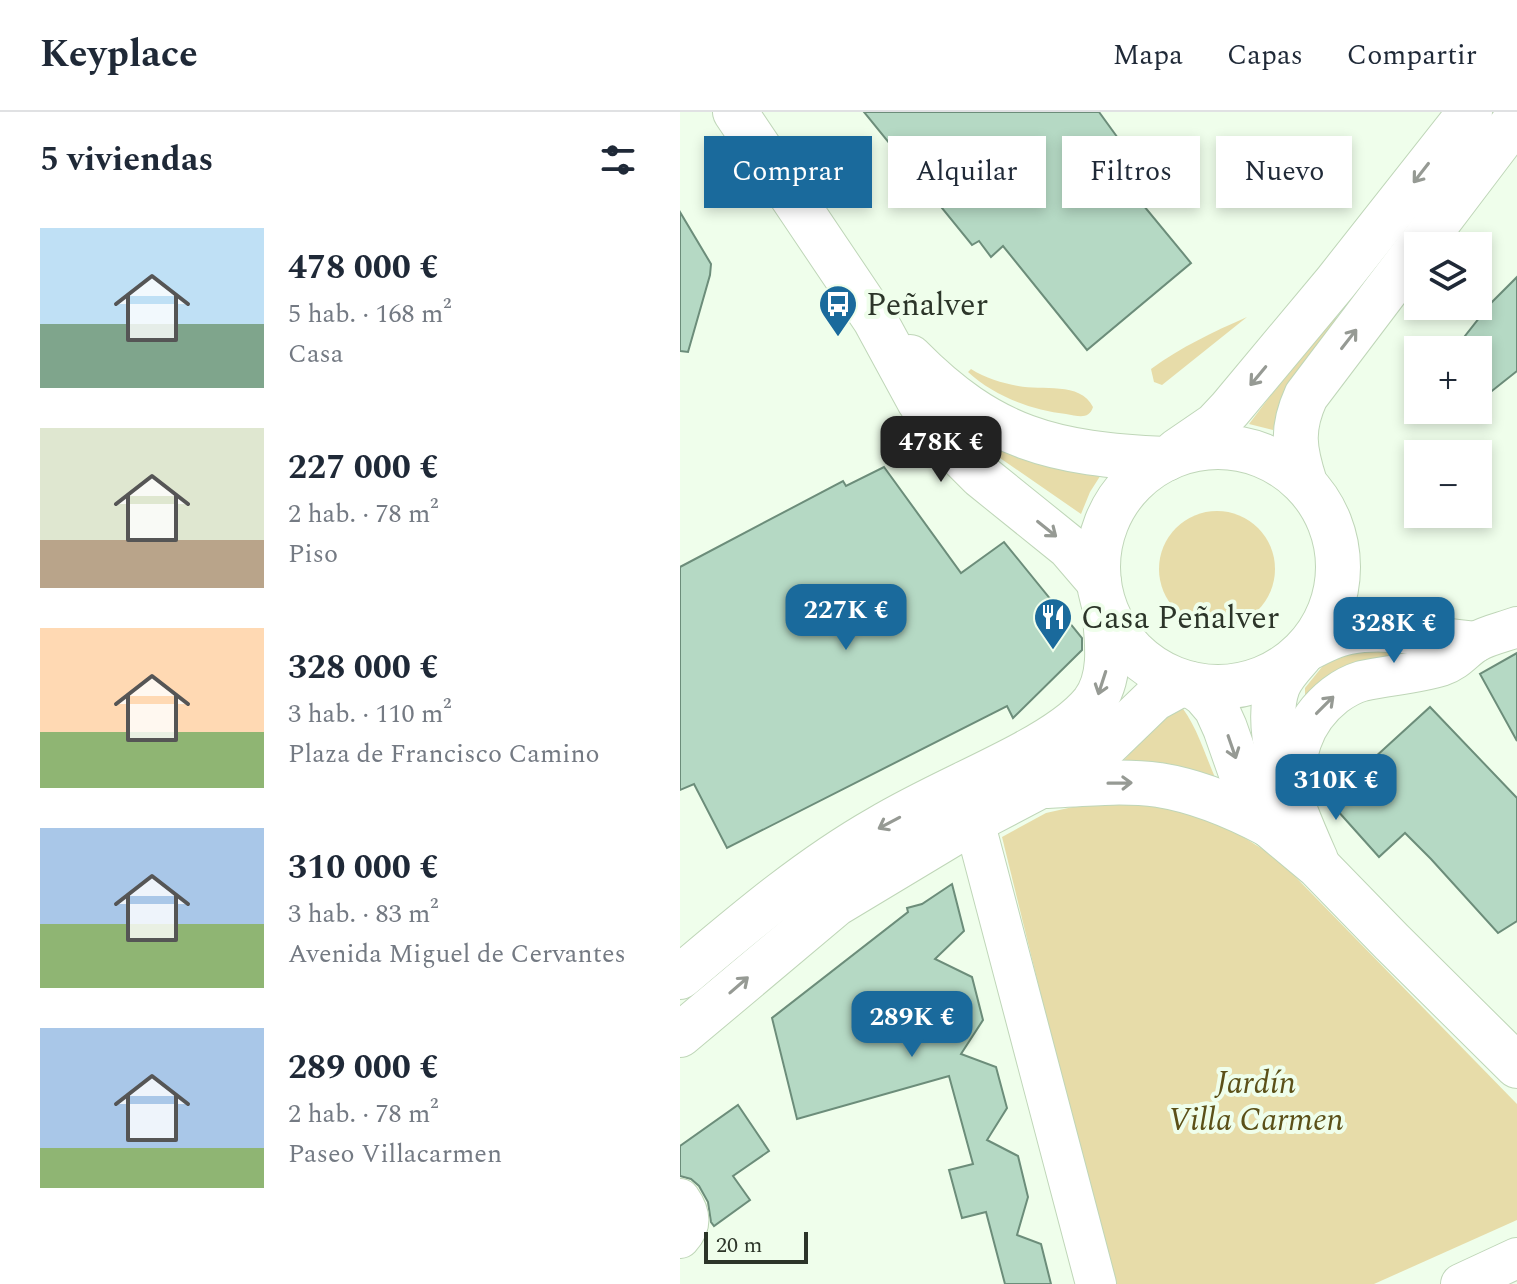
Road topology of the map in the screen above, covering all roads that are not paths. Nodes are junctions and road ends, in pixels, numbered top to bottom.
1 (735, 112) edge
2 (1470, 112) edge
3 (1517, 118) edge
4 (1430, 232) edge
5 (1404, 267) edge
6 (875, 320) junction
7 (1166, 459) junction
8 (1305, 483) junction
9 (1101, 594) junction
10 (1517, 627) edge
11 (1476, 642) junction
12 (1302, 654) junction
13 (1190, 684) junction
14 (1042, 786) junction
15 (1280, 813) junction
16 (974, 821) junction
17 (680, 977) edge
18 (680, 1035) edge
19 (1517, 1066) edge
20 (680, 1199) edge
21 (680, 1238) edge
22 (1517, 1258) edge
23 (1096, 1284) edge
24 (1461, 1284) edge

1 - 6 main road
2 -> 7 main road
3 - 4 main road
8 -> 5 main road
6 - 7 main road
6 -> 9 main road
7 - 8 main road
7 - 9 main road
8 - 12 main road
9 - 13 main road
9 -> 17 main road
10 - 11 street
11 - 12 street
15 -> 11 street
12 - 13 main road
12 - 15 main road
13 - 14 main road
13 -> 15 main road
14 -> 15 main road
14 - 16 main road
15 - 19 main road
18 -> 16 main road
16 - 23 street
20 - 21 street
22 - 24 street

